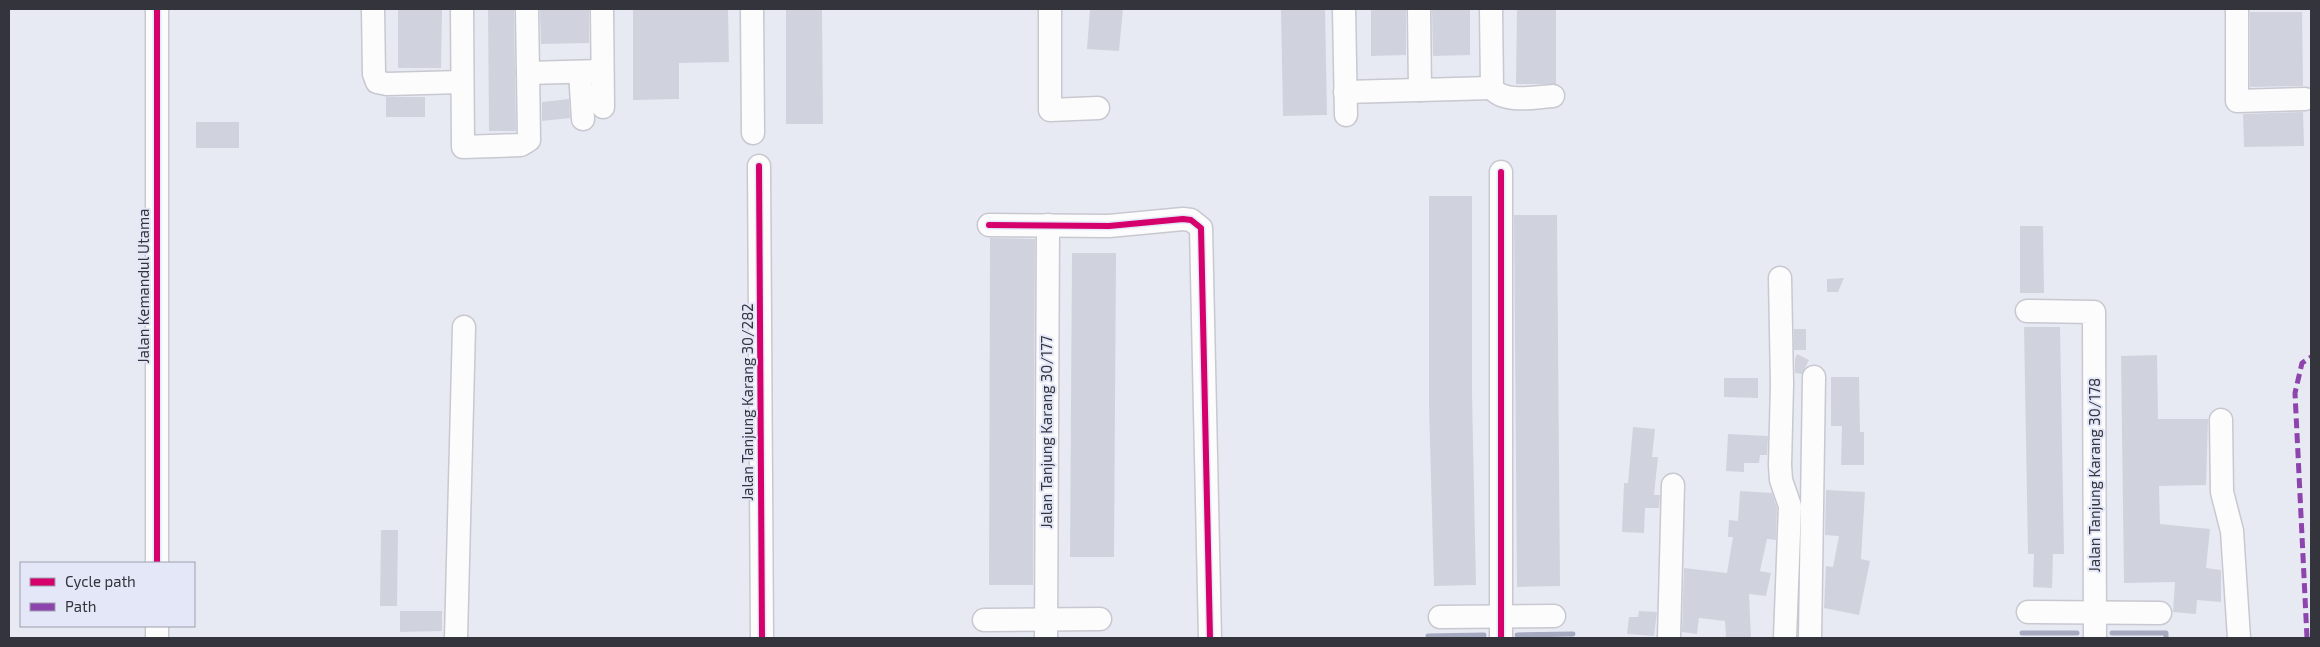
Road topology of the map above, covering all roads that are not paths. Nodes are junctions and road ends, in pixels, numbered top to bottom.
1 (157, 9) edge
2 (372, 9) edge
3 (462, 9) edge
4 (527, 9) edge
5 (602, 9) edge
6 (752, 9) edge
7 (1050, 9) edge
8 (1344, 9) edge
9 (1419, 9) edge
10 (1491, 9) edge
11 (2237, 9) edge
12 (591, 71) junction
13 (528, 73) junction
14 (462, 82) junction
15 (1420, 90) junction
16 (1495, 91) junction
17 (1346, 92) junction
18 (1553, 96) dead end
19 (2305, 99) dead end
20 (603, 107) dead end
21 (1098, 108) dead end
22 (1346, 115) dead end
23 (583, 119) dead end
24 (753, 133) dead end
25 (759, 166) dead end
26 (1501, 172) dead end
27 (989, 225) dead end
28 (1048, 225) junction
29 (1780, 278) dead end
30 (2027, 311) dead end
31 (464, 327) dead end
32 (1814, 377) dead end
33 (2221, 420) dead end
34 (1674, 485) dead end
35 (157, 562) edge
36 (2028, 612) dead end
37 (2160, 613) dead end
38 (1440, 616) dead end
39 (1554, 616) dead end
40 (1100, 618) dead end
41 (984, 620) dead end
42 (2095, 624) edge
43 (1501, 627) edge
44 (1046, 629) edge
45 (2239, 635) edge
46 (456, 638) edge
47 (762, 638) edge
48 (1210, 638) edge
49 (1670, 638) edge
50 (1785, 638) edge
51 (1810, 638) edge

1 - 35 street, Jalan Kemandul Utama
2 - 14 street
3 - 14 street
4 - 13 street
5 - 12 street
6 - 24 street
7 - 21 street
8 - 17 street
9 - 15 street
10 - 16 street
11 - 19 street
12 - 13 street
12 - 20 street
12 - 23 street
13 - 14 street
15 - 16 street
15 - 17 street
16 - 18 street
17 - 22 street
25 - 47 street, Jalan Tanjung Karang 30/282
26 - 43 street
27 - 28 street
28 - 44 street, Jalan Tanjung Karang 30/177
28 - 48 street
29 - 50 street
30 - 42 street, Jalan Tanjung Karang 30/178
31 - 46 street
32 - 51 street
33 - 45 street
34 - 49 street
36 - 42 street
37 - 42 street
38 - 43 street
39 - 43 street
40 - 44 street
41 - 44 street

